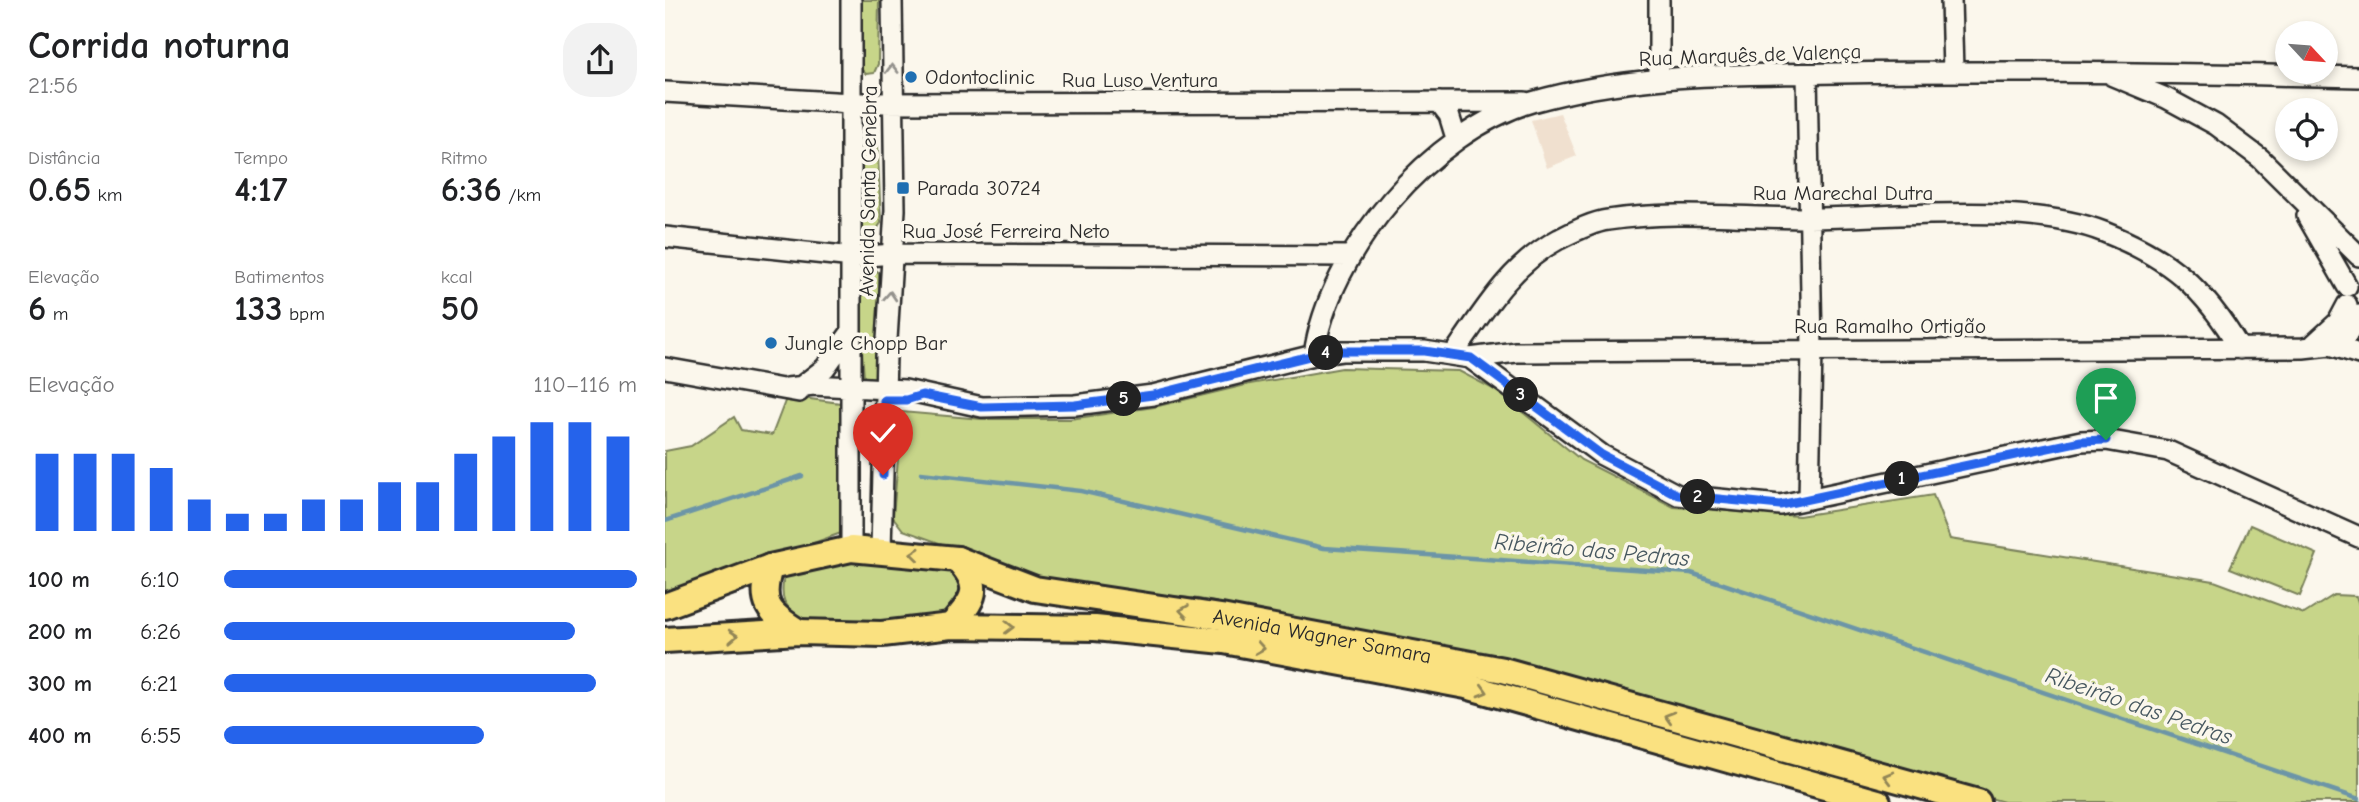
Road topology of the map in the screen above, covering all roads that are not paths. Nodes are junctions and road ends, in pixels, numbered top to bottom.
1 (851, 0) edge
2 (892, 0) edge
3 (1659, 0) edge
4 (1951, 0) edge
5 (1953, 71) junction
6 (2102, 71) junction
7 (1807, 74) junction
8 (1659, 77) junction
9 (2359, 77) edge
10 (665, 92) edge
11 (1439, 102) junction
12 (1531, 102) junction
13 (851, 103) junction
14 (893, 103) junction
15 (1456, 138) junction
16 (2287, 186) junction
17 (1809, 218) junction
18 (665, 237) edge
19 (894, 254) junction
20 (1349, 256) junction
21 (853, 257) junction
22 (2359, 259) edge
23 (2353, 305) edge
24 (851, 331) junction
25 (2320, 346) junction
26 (1812, 349) junction
27 (2240, 349) junction
28 (2359, 354) edge
29 (1314, 355) junction
30 (886, 356) junction
31 (1462, 357) junction
32 (665, 368) edge
33 (795, 387) junction
34 (850, 393) junction
35 (917, 393) junction
36 (885, 394) junction
37 (1808, 499) junction
38 (2359, 537) edge
39 (851, 549) junction
40 (881, 550) junction
41 (957, 559) junction
42 (770, 567) junction
43 (665, 606) edge
44 (951, 626) junction
45 (799, 632) junction
46 (665, 640) edge
47 (1878, 802) edge
48 (1977, 802) edge

1 - 13 street, Avenida Santa Genebra
14 -> 2 street, Avenida Santa Genebra
3 - 8 street
4 - 5 street
5 - 6 street, Rua Marquês de Valença
5 - 7 street, Rua Marquês de Valença
6 - 9 street
6 - 16 street, Rua Marquês de Valença
7 - 8 street, Rua Marquês de Valença
7 - 17 street
8 - 12 street, Rua Marquês de Valença
10 - 13 street, Rua Luso Ventura
11 - 12 street, Rua Luso Ventura
11 - 14 street, Rua Luso Ventura
11 - 15 street
12 - 15 street, Rua Marquês de Valença
13 - 14 street, Rua Luso Ventura
13 - 21 street, Avenida Santa Genebra
14 - 19 street, Avenida Santa Genebra
15 - 20 street, Rua Marquês de Valença
16 - 22 street, Rua Marquês de Valença
16 - 23 street, Rua Marquês de Valença
17 - 26 street
17 - 27 street, Rua Marechal Dutra
17 - 31 street, Rua Marechal Dutra
18 - 21 street, Rua José Ferreira Neto
19 - 20 street, Rua José Ferreira Neto
19 - 21 street, Rua José Ferreira Neto
30 -> 19 street, Avenida Santa Genebra
20 - 29 street, Rua Marquês de Valença
21 - 24 street, Avenida Santa Genebra
22 - 23 street, Rua Marquês de Valença
23 - 25 street
24 - 33 street
24 - 34 street, Avenida Santa Genebra
25 - 27 street, Rua Ramalho Ortigão
25 - 28 street, Rua Ramalho Ortigão
26 - 27 street, Rua Ramalho Ortigão
26 - 31 street, Rua Ramalho Ortigão
26 - 37 street
29 - 31 street, Rua Ramalho Ortigão
29 - 35 street, Rua Ramalho Ortigão
30 - 35 street
30 - 36 street, Avenida Santa Genebra
31 - 37 street
32 - 33 street, Rua Ramalho Ortigão
33 - 34 street, Rua Ramalho Ortigão
34 - 36 street, Rua Ramalho Ortigão
34 - 39 street, Avenida Santa Genebra
35 - 36 street, Rua Ramalho Ortigão
36 - 40 street, Avenida Santa Genebra
37 - 38 street
39 - 40 main road, Avenida Wagner Samara
39 - 42 main road, Avenida Wagner Samara
41 -> 40 main road, Avenida Wagner Samara
41 - 44 main road
48 -> 41 main road, Avenida Wagner Samara
42 - 43 main road, Avenida Wagner Samara
42 - 45 main road
44 - 45 main road, Avenida Wagner Samara
44 -> 47 main road, Avenida Wagner Samara
46 -> 45 main road, Avenida Wagner Samara

